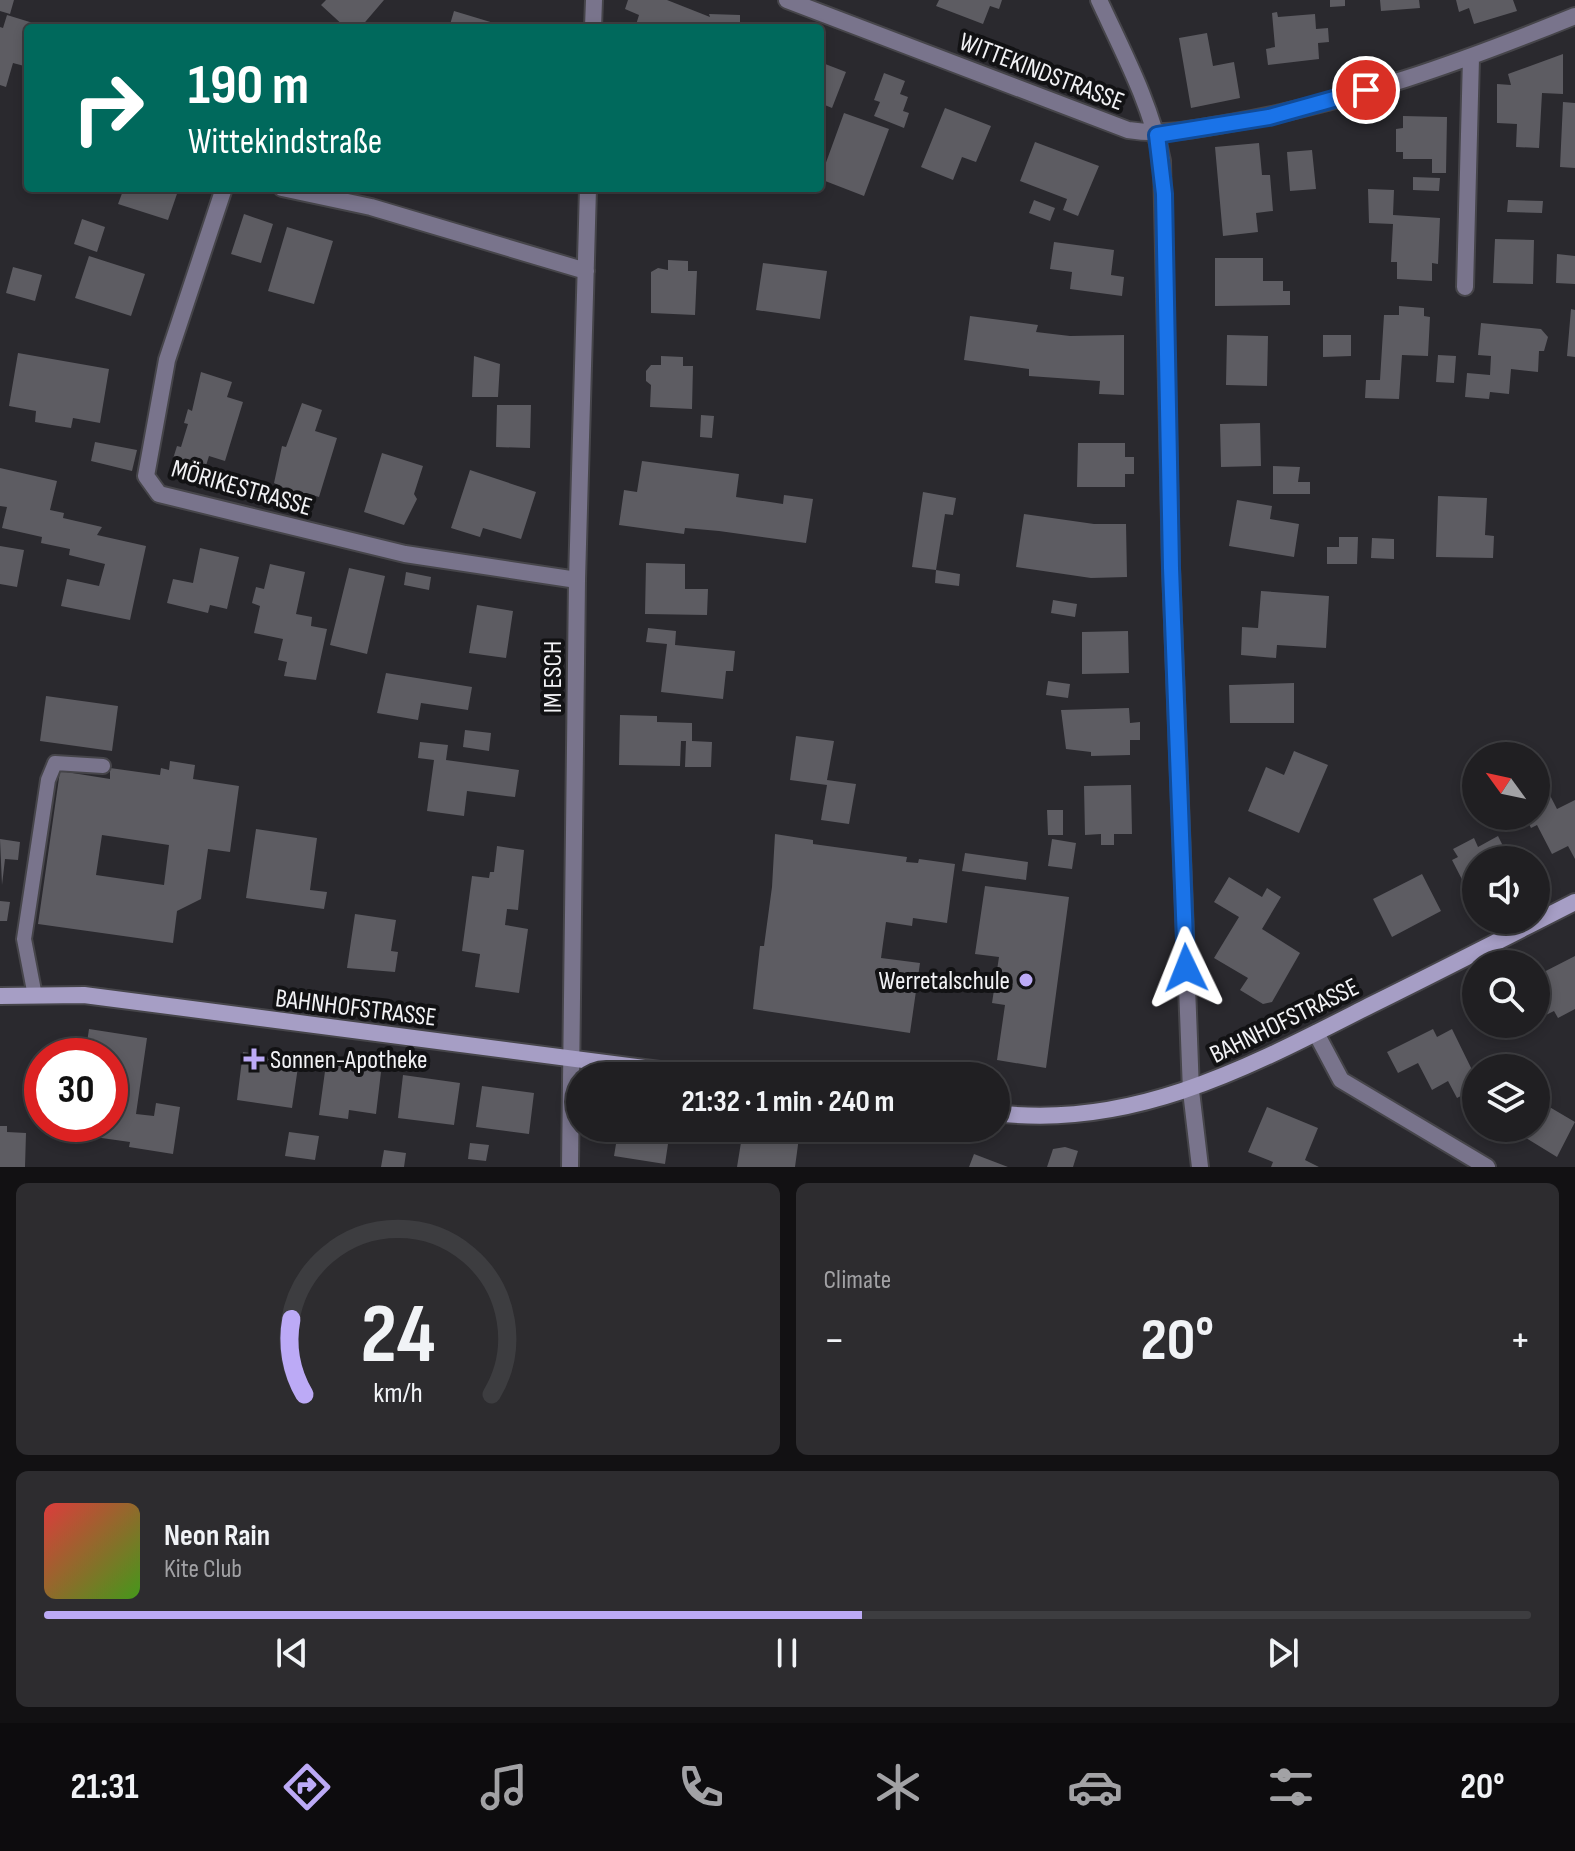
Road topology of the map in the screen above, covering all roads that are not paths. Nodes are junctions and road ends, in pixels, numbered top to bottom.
1 (594, 0) edge
2 (787, 0) edge
3 (1099, 0) edge
4 (1575, 16) edge
5 (593, 24) edge
6 (1471, 58) junction
7 (1157, 135) junction
8 (223, 192) edge
9 (301, 192) edge
10 (588, 192) edge
11 (586, 271) junction
12 (1465, 287) dead end
13 (577, 580) junction
14 (103, 766) dead end
15 (1575, 902) edge
16 (0, 996) edge
17 (35, 996) junction
18 (1316, 1033) junction
19 (574, 1059) junction
20 (597, 1062) edge
21 (1191, 1091) junction
22 (1010, 1113) edge
23 (570, 1167) edge
24 (1200, 1167) edge
25 (1487, 1167) edge

1 - 5 street
2 - 7 street, WITTEKINDSTRASSE
3 - 7 street
4 - 6 street, WITTEKINDSTRASSE
6 - 7 street, WITTEKINDSTRASSE
6 - 12 street
7 - 21 street
8 - 13 street, MÖRIKESTRASSE
9 - 11 street
10 - 11 street, IM ESCH
11 - 13 street, IM ESCH
13 - 19 street, IM ESCH
14 - 17 lane
15 - 18 street, BAHNHOFSTRASSE
16 - 17 street, BAHNHOFSTRASSE
17 - 19 street, BAHNHOFSTRASSE
18 - 21 street, BAHNHOFSTRASSE
18 - 25 street
19 - 20 street, BAHNHOFSTRASSE
19 - 23 street, IM ESCH
21 - 22 street, BAHNHOFSTRASSE
21 - 24 street

